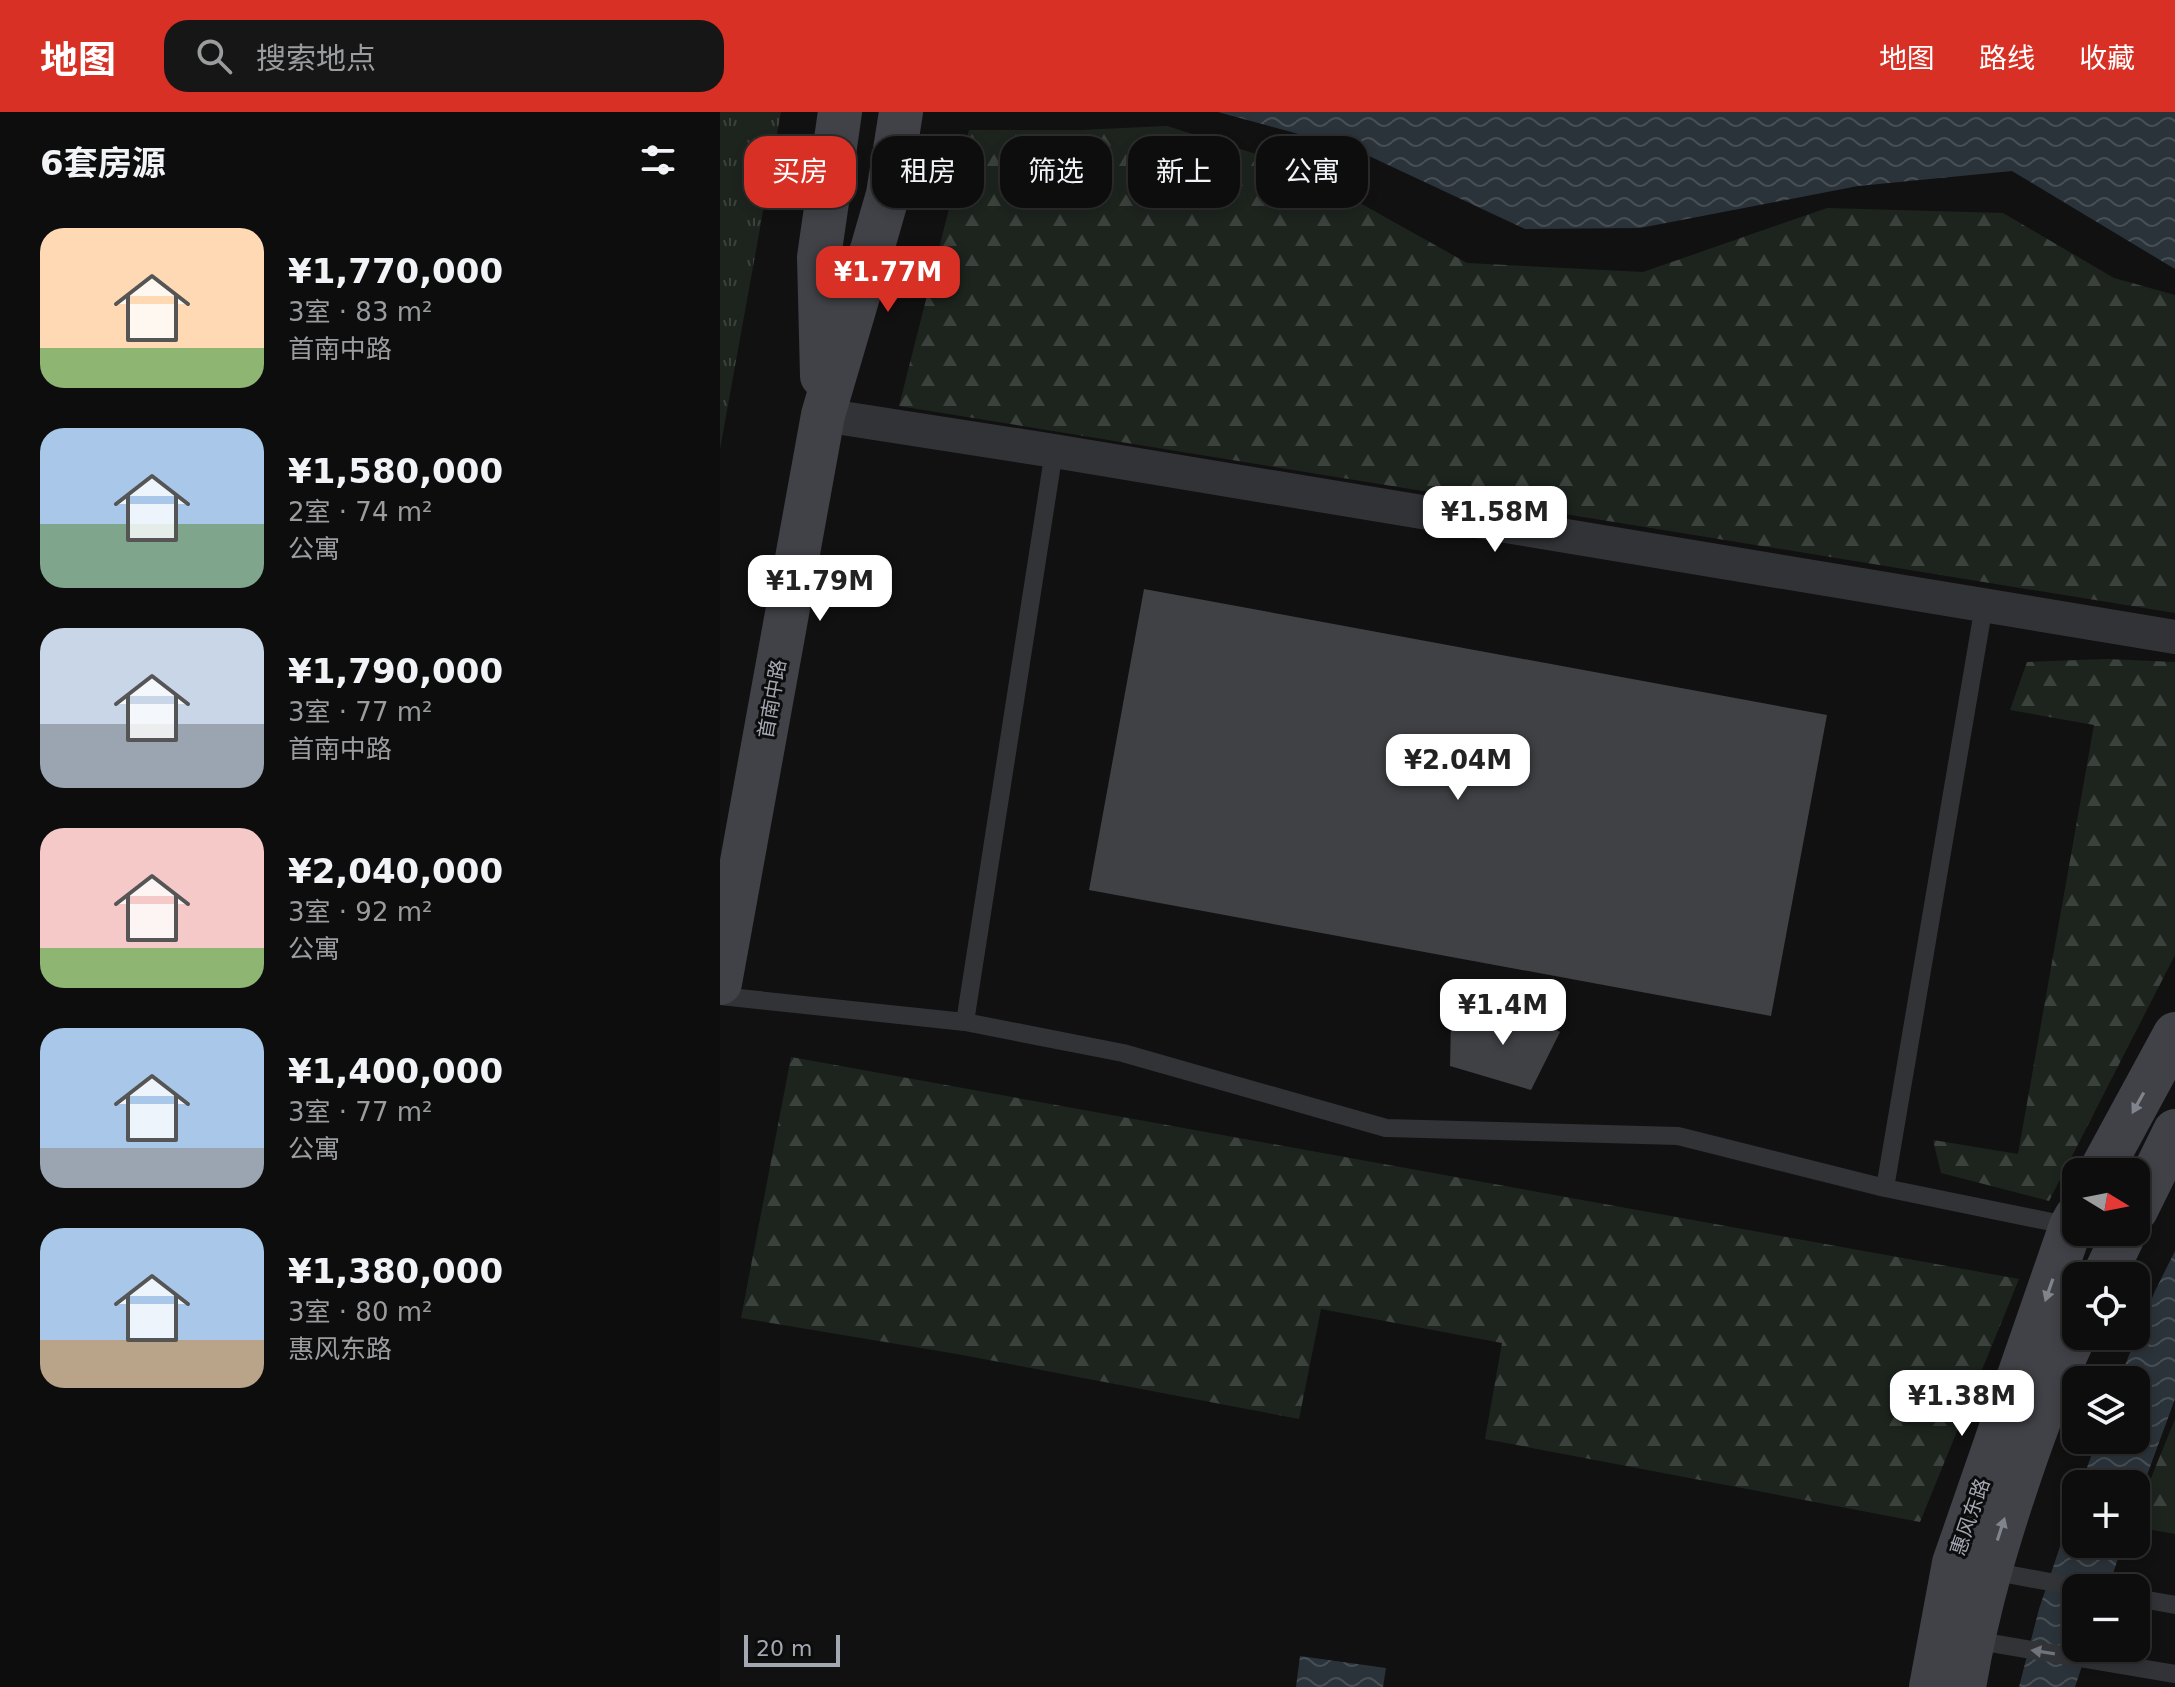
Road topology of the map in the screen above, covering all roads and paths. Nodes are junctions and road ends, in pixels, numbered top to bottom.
1 (840, 112) edge
2 (901, 112) edge
3 (871, 252) dead end
4 (828, 401) junction
5 (1054, 451) junction
6 (1984, 605) junction
7 (2175, 637) edge
8 (720, 983) edge
9 (720, 996) edge
10 (965, 1022) junction
11 (2175, 1034) edge
12 (2175, 1131) edge
13 (2108, 1158) edge
14 (2150, 1182) edge
15 (1885, 1188) junction
16 (2062, 1220) edge
17 (2066, 1246) edge
18 (2068, 1350) edge
19 (1972, 1567) junction
20 (2062, 1584) edge
21 (2150, 1601) edge
22 (2175, 1605) edge
23 (1956, 1638) junction
24 (2175, 1674) edge
25 (1931, 1687) edge
26 (1964, 1687) edge

1 - 4 main road, 首南中路
2 - 4 main road, 首南中路
3 - 4 main road, 首南中路
4 - 5 street
4 - 8 main road, 首南中路
5 - 6 street
5 - 10 lane
6 - 7 street
6 - 15 lane
9 - 10 lane
10 - 15 lane
11 -> 13 main road
12 - 14 main road
15 - 16 lane
17 -> 19 main road, 惠风东路
19 -> 18 main road, 惠风东路
19 - 20 lane
19 - 23 main road, 惠风东路
21 - 22 lane
24 -> 23 lane
23 - 25 main road, 惠风东路
23 - 26 main road, 惠风东路

